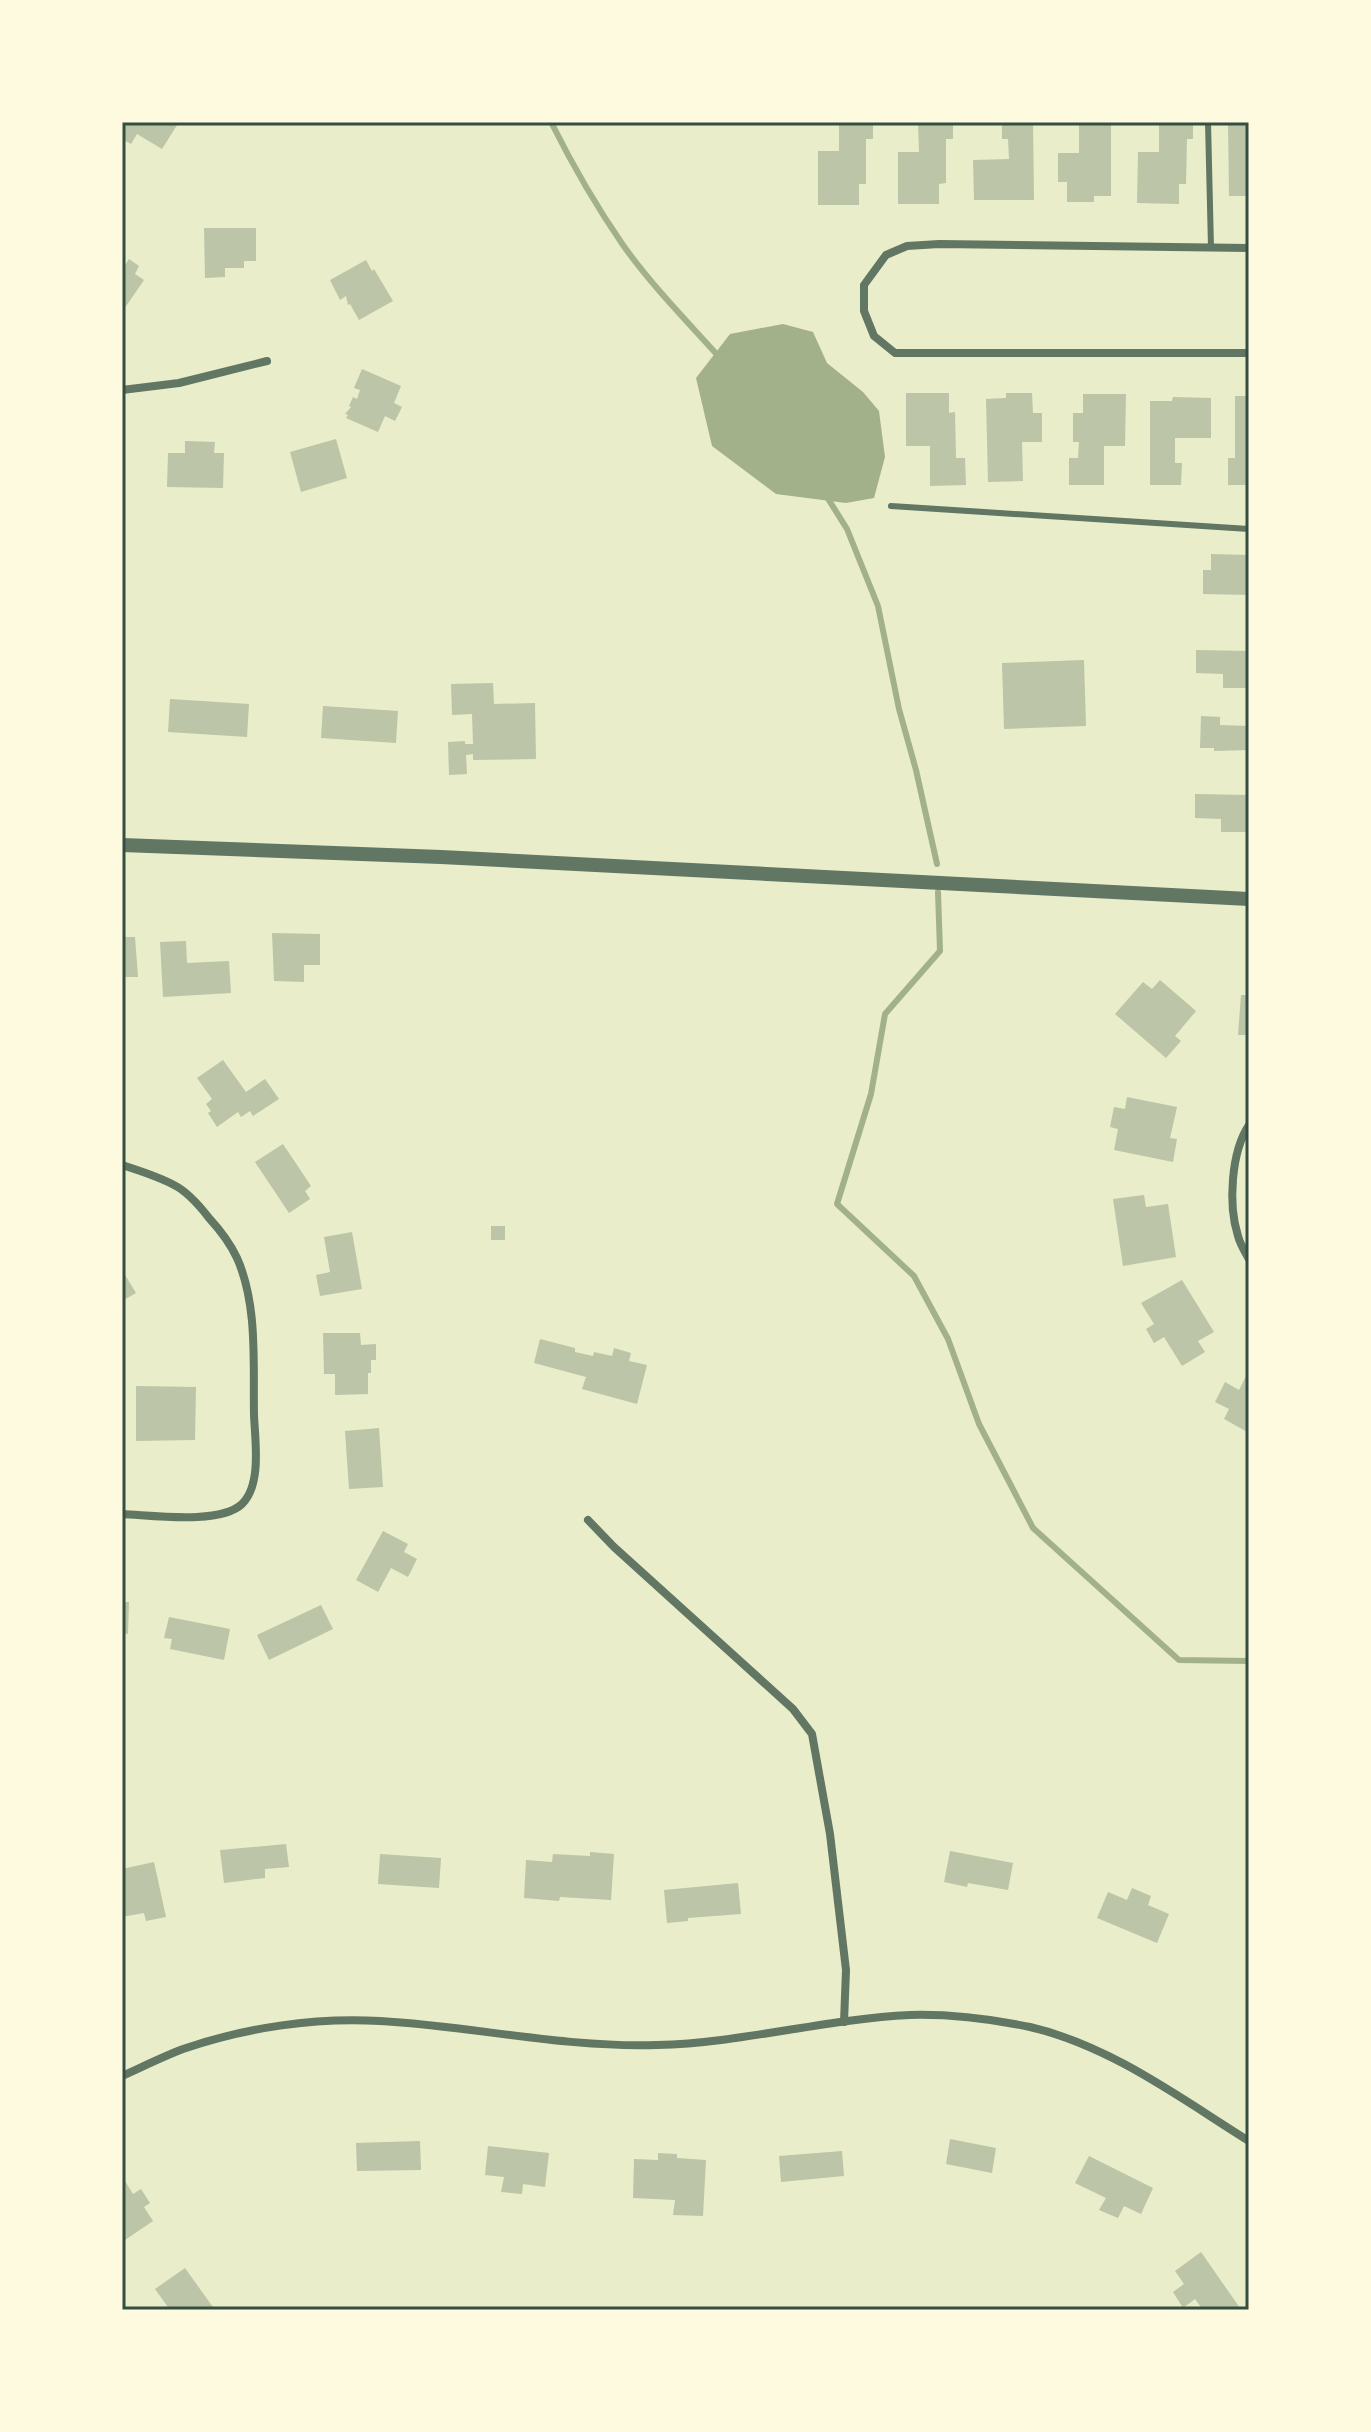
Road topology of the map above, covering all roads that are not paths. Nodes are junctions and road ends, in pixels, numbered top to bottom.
1 (1208, 122) edge
2 (1211, 248) junction
3 (1249, 248) edge
4 (1249, 353) edge
5 (267, 361) dead end
6 (122, 390) edge
7 (891, 506) dead end
8 (1249, 529) edge
9 (122, 845) edge
10 (1249, 899) edge
11 (1249, 1125) edge
12 (122, 1165) edge
13 (1249, 1259) edge
14 (122, 1514) edge
15 (588, 1520) dead end
16 (844, 2022) junction
17 (122, 2076) edge
18 (1249, 2141) edge

1 - 2 lane
2 - 3 street
2 - 4 street
5 - 6 street
7 - 8 lane
9 - 10 street
11 - 13 street
12 - 14 street
15 - 16 street
16 - 17 street
16 - 18 street

